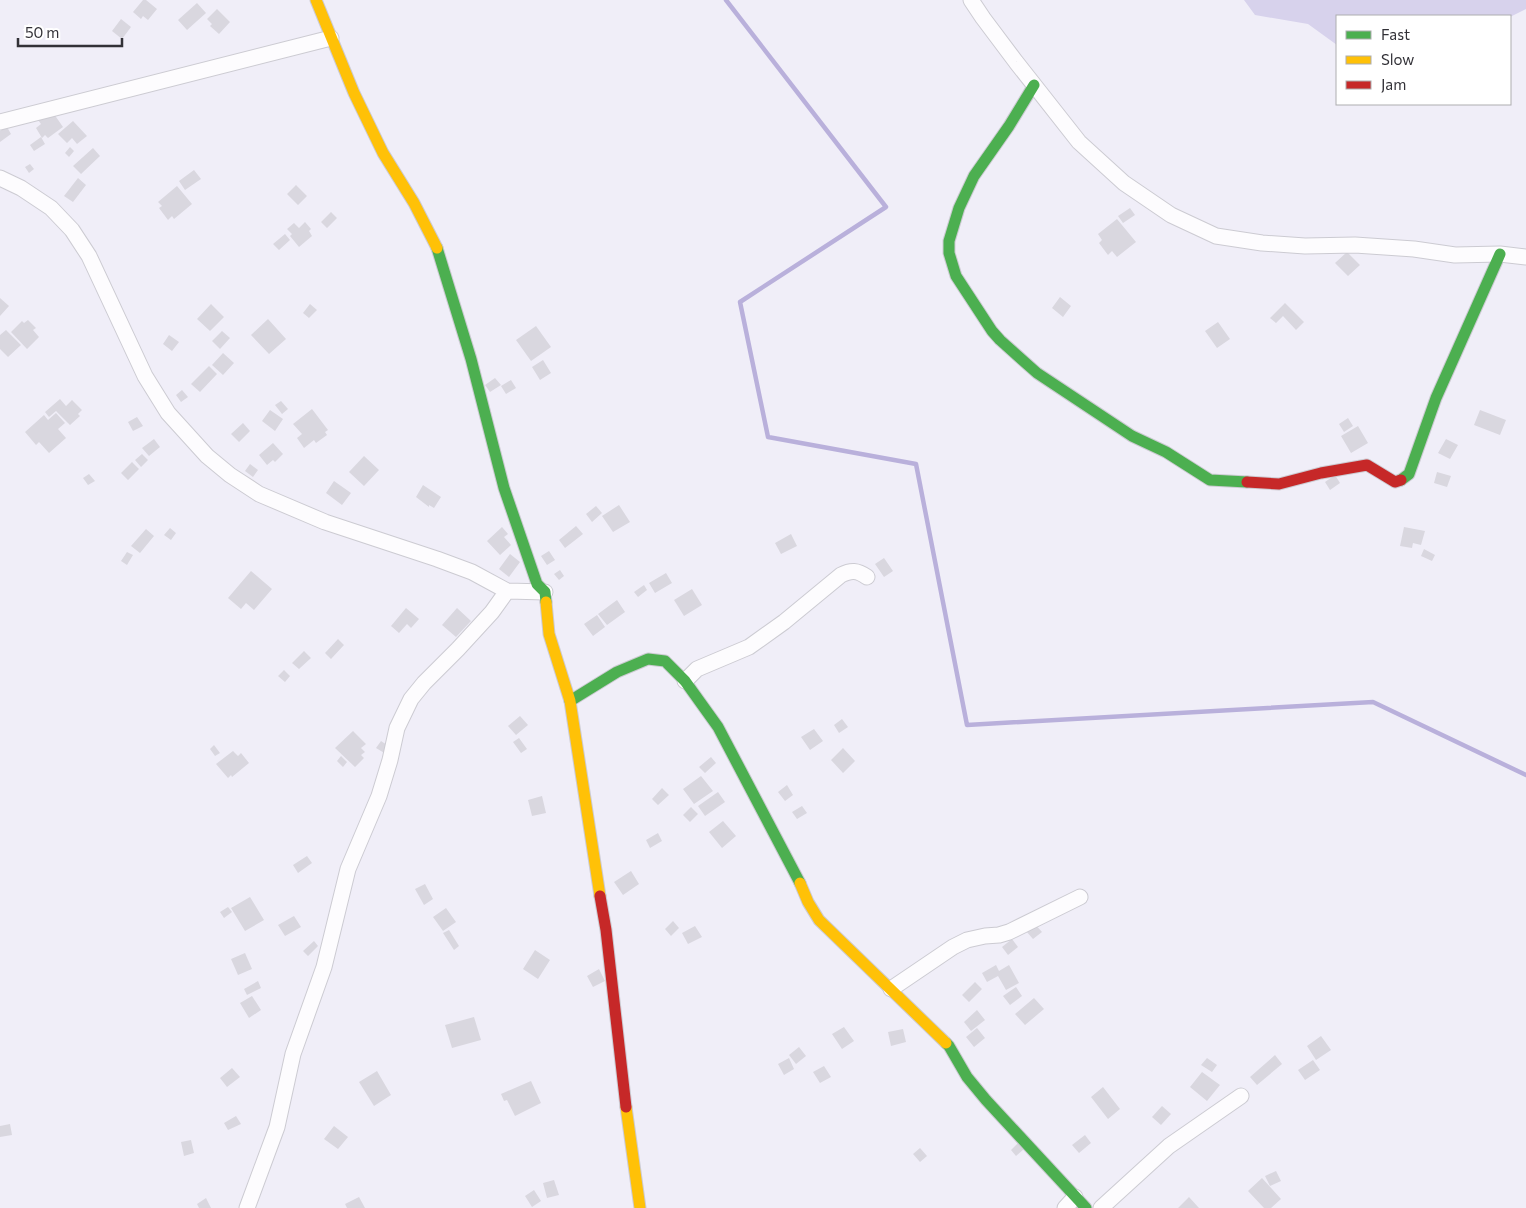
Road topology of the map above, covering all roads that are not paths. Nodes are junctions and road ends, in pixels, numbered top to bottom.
1 (316, 0) edge
2 (972, 0) edge
3 (331, 38) junction
4 (1034, 85) junction
5 (0, 122) edge
6 (0, 178) edge
7 (1500, 254) junction
8 (1526, 256) edge
9 (867, 577) dead end
10 (507, 591) junction
11 (545, 592) junction
12 (685, 681) junction
13 (570, 701) junction
14 (1080, 897) dead end
15 (891, 989) junction
16 (1241, 1096) dead end
17 (1070, 1202) edge
18 (247, 1208) edge
19 (640, 1208) edge
20 (1086, 1208) edge
21 (1101, 1208) edge

1 - 3 street
2 - 4 street
3 - 5 street
3 - 11 street
4 - 7 street
4 - 7 street
6 - 10 street
7 - 8 street
9 - 12 street
10 - 11 street
10 - 18 street
11 - 13 street
12 - 13 street
12 - 15 street
13 - 19 street
14 - 15 street
15 - 17 street
16 - 21 street
17 - 20 street

